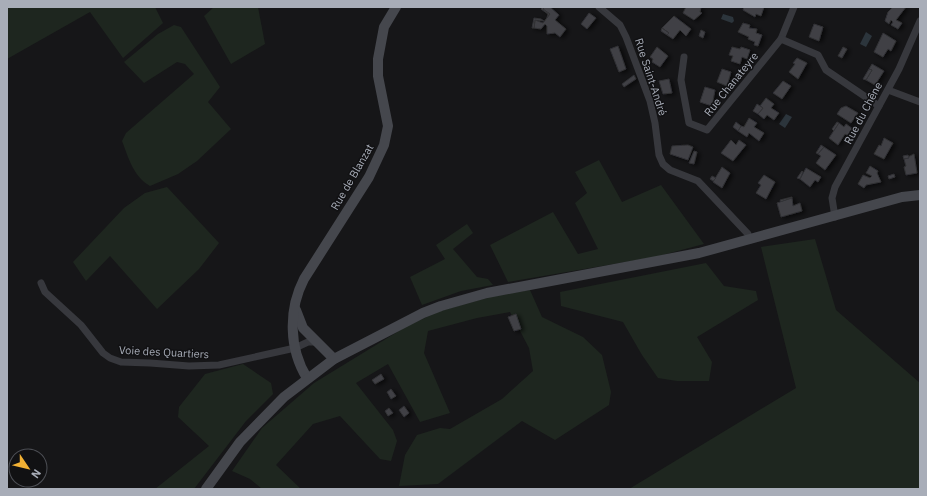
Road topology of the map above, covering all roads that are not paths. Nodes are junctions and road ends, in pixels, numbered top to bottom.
1 (396, 7) edge
2 (599, 7) edge
3 (794, 7) edge
4 (920, 21) edge
5 (780, 39) junction
6 (684, 57) dead end
7 (888, 90) junction
8 (920, 102) edge
9 (879, 106) junction
10 (920, 195) edge
11 (835, 217) junction
12 (750, 240) junction
13 (41, 283) dead end
14 (295, 304) junction
15 (317, 342) junction
16 (295, 348) junction
17 (334, 359) junction
18 (308, 378) junction
19 (206, 489) edge

1 - 14 main road, Rue de Blanzat
2 - 12 street, Rue Saint-André
3 - 5 street, Rue Chanateyre
4 - 7 street, Rue du Chêne
5 - 6 street, Rue Chanateyre
5 - 9 street
7 - 8 street
7 - 9 street, Rue du Chêne
9 - 11 street, Rue du Chêne
10 - 11 main road
11 - 12 main road
12 - 17 main road
13 - 16 street, Voie des Quartiers
14 - 15 main road
14 - 16 main road, Rue de Blanzat
15 - 16 street, Voie des Quartiers
15 - 17 main road
16 - 18 main road, Rue de Blanzat
17 - 18 main road
18 - 19 main road

